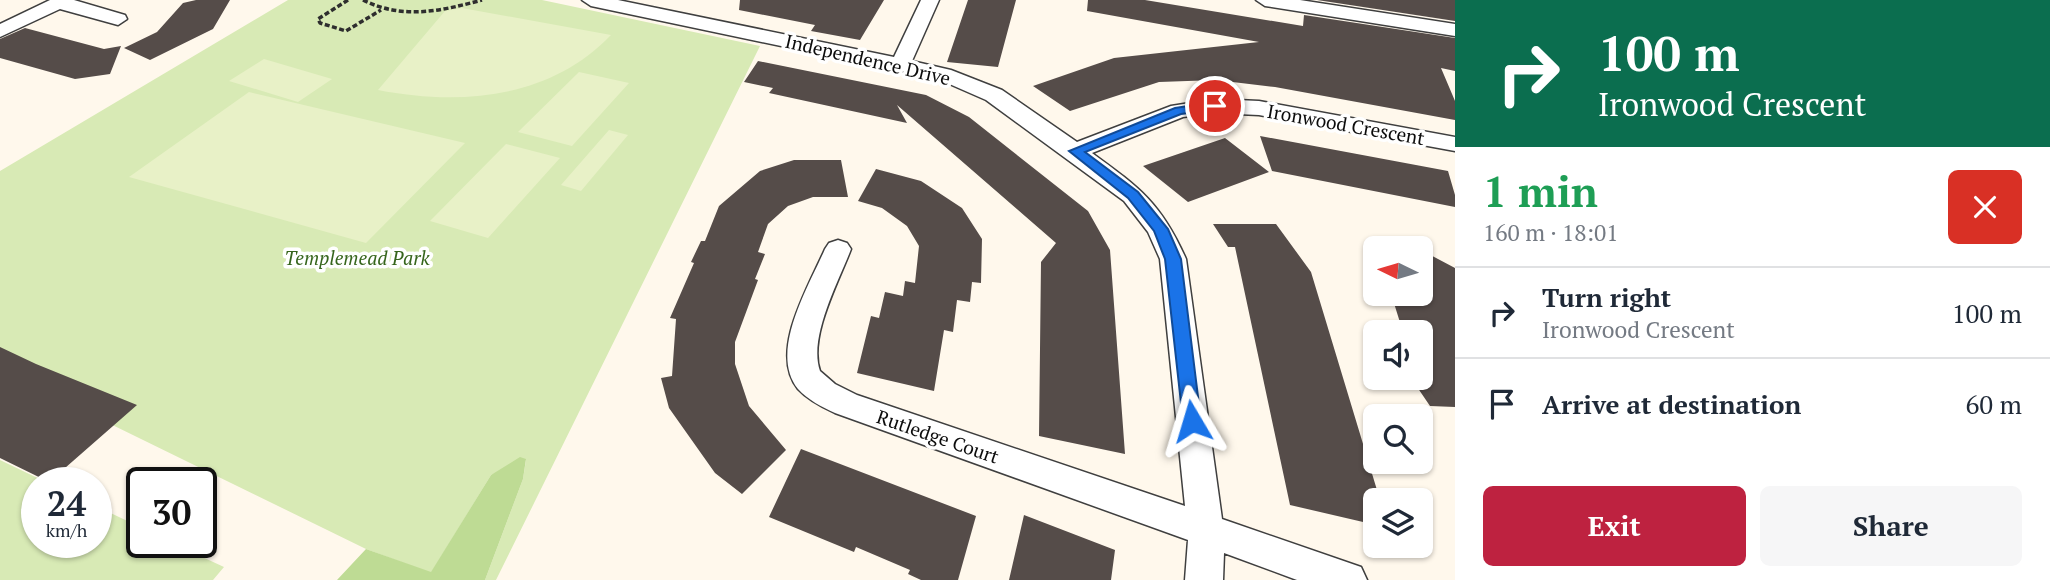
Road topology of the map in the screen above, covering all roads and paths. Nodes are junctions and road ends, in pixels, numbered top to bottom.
1 (348, 0) edge
2 (363, 0) edge
3 (482, 0) edge
4 (591, 0) edge
5 (930, 0) edge
6 (1265, 0) edge
7 (62, 2) edge
8 (381, 10) junction
9 (118, 19) dead end
10 (1455, 30) edge
11 (0, 31) edge
12 (901, 64) junction
13 (1455, 144) edge
14 (1075, 151) junction
15 (838, 249) dead end
16 (1205, 529) junction
17 (1204, 580) edge
18 (1348, 580) edge

1 - 8 path
2 - 8 path
3 - 8 path
4 - 12 street, Independence Drive
5 - 12 street
6 - 10 street
7 - 9 street
7 - 11 street
12 - 14 street, Independence Drive
13 - 14 street, Ironwood Crescent
14 - 16 street, Independence Drive
15 - 16 street, Rutledge Court
16 - 17 street, Independence Drive
16 - 18 street

